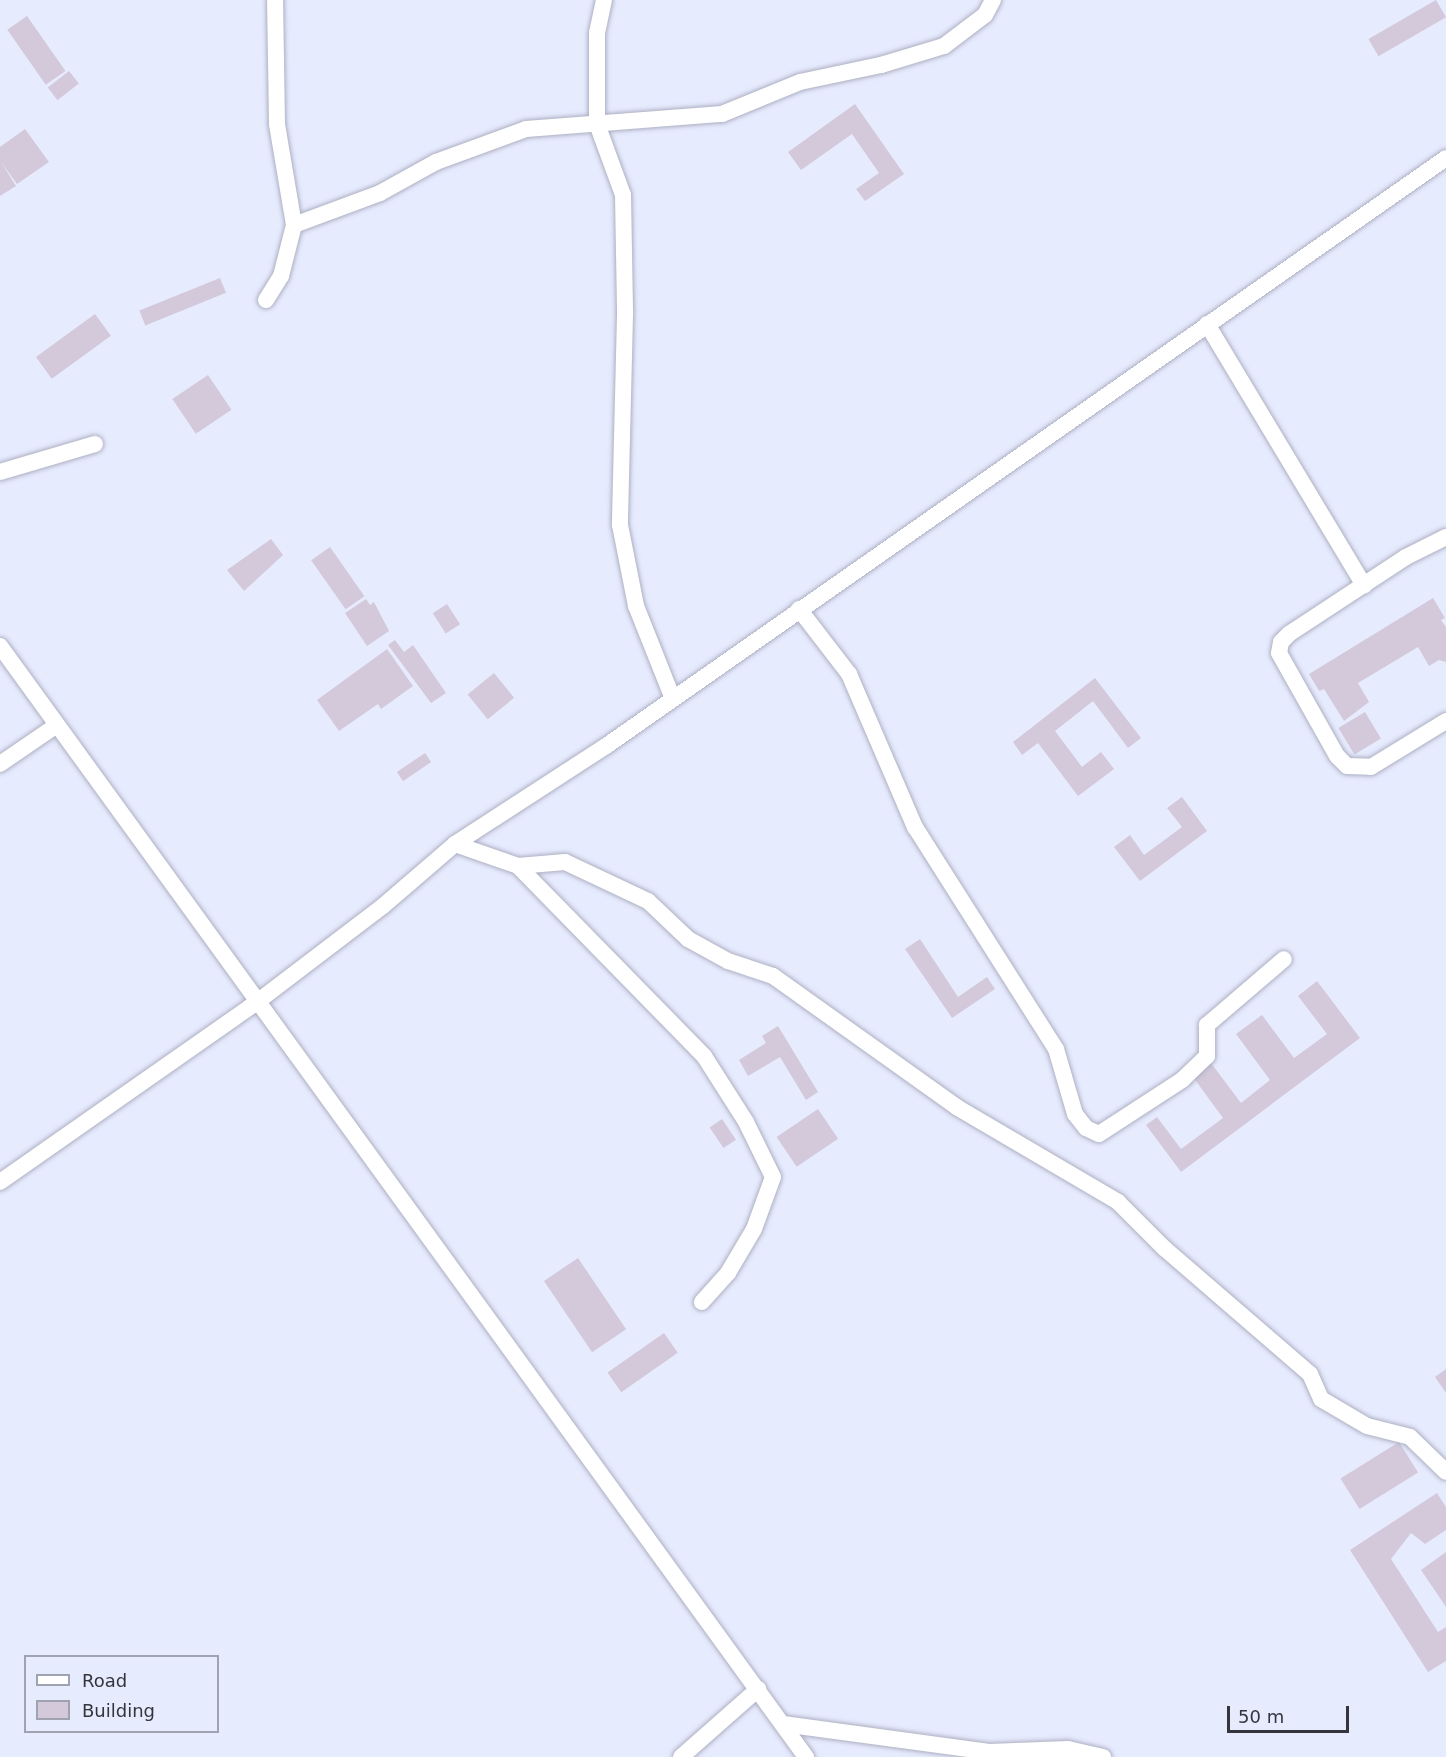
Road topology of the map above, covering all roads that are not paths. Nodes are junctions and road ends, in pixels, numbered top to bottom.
1 (275, 0) edge
2 (604, 0) edge
3 (993, 0) edge
4 (597, 124) junction
5 (1446, 158) edge
6 (294, 225) junction
7 (266, 300) dead end
8 (1207, 324) junction
9 (95, 444) dead end
10 (0, 472) edge
11 (1446, 537) edge
12 (1364, 585) junction
13 (799, 609) junction
14 (0, 646) edge
15 (673, 699) junction
16 (1446, 721) edge
17 (57, 725) junction
18 (0, 764) edge
19 (455, 844) junction
20 (518, 866) junction
21 (1284, 959) dead end
22 (257, 1002) junction
23 (0, 1182) edge
24 (702, 1302) dead end
25 (1446, 1472) edge
26 (758, 1689) junction
27 (783, 1724) junction
28 (681, 1757) edge
29 (806, 1757) edge
30 (1103, 1757) edge

1 - 6 street
2 - 4 street
3 - 4 street
4 - 6 street
4 - 15 street
5 - 8 street
6 - 7 street
8 - 12 street
8 - 13 street
9 - 10 street
11 - 12 street
12 - 16 street
13 - 15 street
13 - 21 street
14 - 17 street
15 - 19 street
17 - 18 street
17 - 22 street
19 - 20 street
19 - 22 street
20 - 24 street
20 - 25 street
22 - 23 street
22 - 26 street
26 - 27 street
26 - 28 street
27 - 29 street
27 - 30 street

